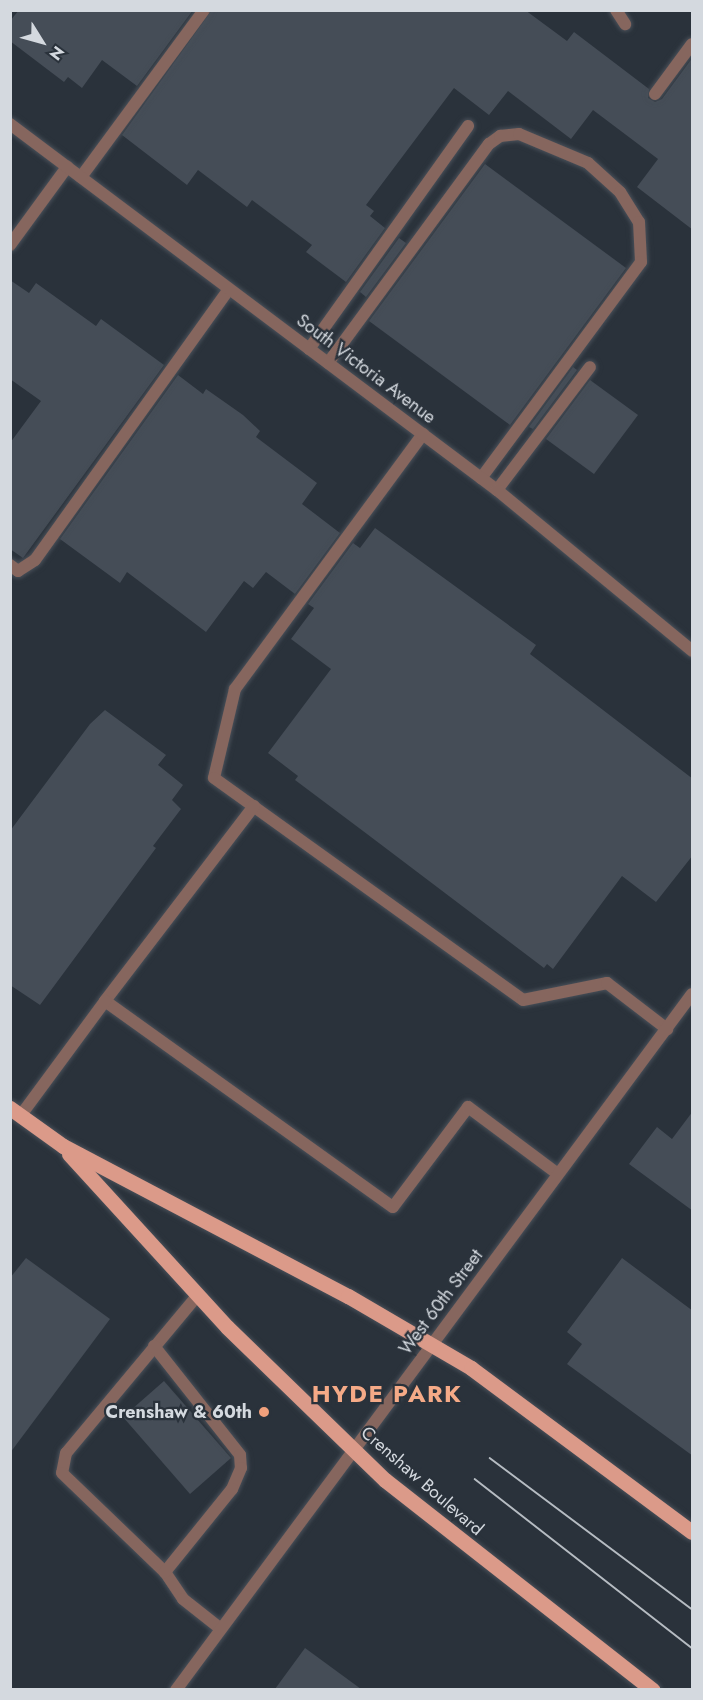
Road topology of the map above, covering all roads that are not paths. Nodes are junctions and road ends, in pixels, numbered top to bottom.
1 (204, 10) edge
2 (616, 10) edge
3 (625, 24) dead end
4 (693, 44) edge
5 (655, 94) dead end
6 (10, 124) edge
7 (468, 126) dead end
8 (67, 167) junction
9 (81, 177) junction
10 (10, 245) edge
11 (229, 289) junction
12 (309, 349) junction
13 (328, 363) junction
14 (590, 367) dead end
15 (423, 434) junction
16 (481, 478) junction
17 (497, 490) junction
18 (10, 566) edge
19 (693, 651) edge
20 (254, 806) junction
21 (693, 994) edge
22 (105, 1001) junction
23 (667, 1029) junction
24 (16, 1112) edge
25 (63, 1146) junction
26 (558, 1174) junction
27 (197, 1296) junction
28 (432, 1345) junction
29 (154, 1346) junction
30 (354, 1449) junction
31 (693, 1532) edge
32 (165, 1572) junction
33 (221, 1629) junction
34 (176, 1689) edge
35 (653, 1689) edge

1 - 9 street
2 - 3 street
4 - 5 street
6 - 8 street, South Victoria Avenue
7 - 12 street
8 - 9 street, South Victoria Avenue
8 - 10 street
9 - 11 street, South Victoria Avenue
11 - 12 street, South Victoria Avenue
11 - 18 street
12 - 13 street, South Victoria Avenue
13 - 15 street, South Victoria Avenue
13 - 16 street
14 - 17 street
15 - 16 street, South Victoria Avenue
15 - 20 street
16 - 17 street, South Victoria Avenue
17 - 19 street, South Victoria Avenue
20 - 22 street
20 - 23 street
21 - 23 street, West 60th Street
22 - 24 street
22 - 26 street
23 - 26 street, West 60th Street
24 - 25 main road, Crenshaw Boulevard
25 - 27 main road, Crenshaw Boulevard
25 - 28 main road, Crenshaw Boulevard
26 - 28 street, West 60th Street
27 - 29 street
27 - 30 main road, Crenshaw Boulevard
28 - 30 street, West 60th Street
28 - 31 main road, Crenshaw Boulevard
29 - 32 street
29 - 32 street
30 - 33 street, West 60th Street
30 - 35 main road, Crenshaw Boulevard
32 - 33 street
33 - 34 street, West 60th Street

